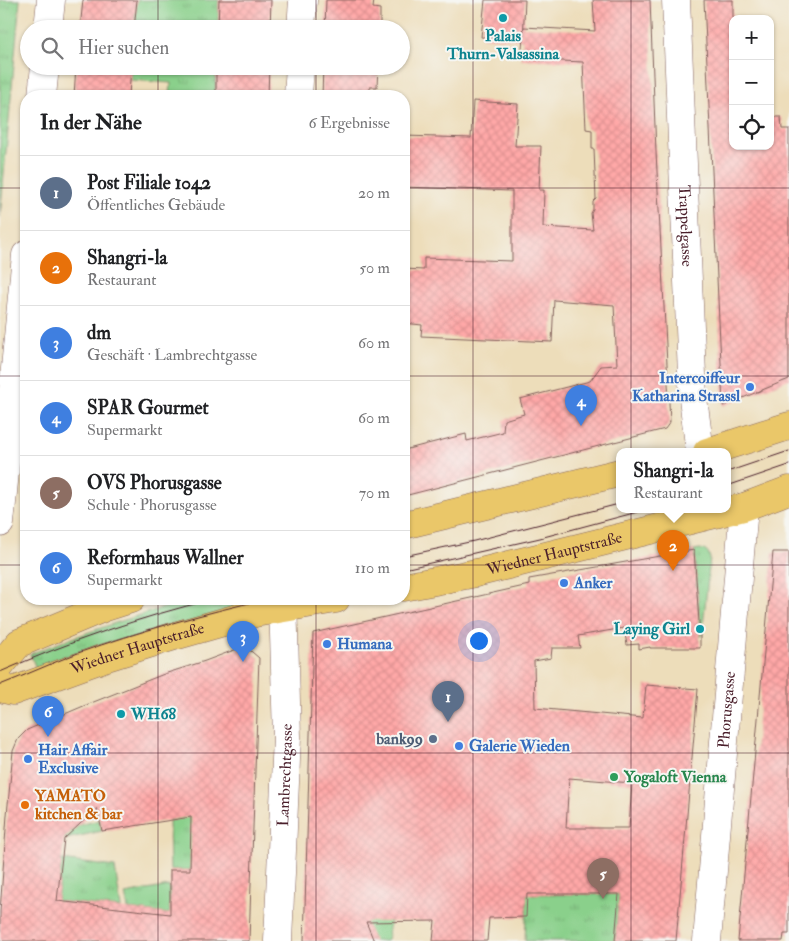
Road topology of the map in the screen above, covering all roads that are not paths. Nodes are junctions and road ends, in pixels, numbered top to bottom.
1 (51, 0) edge
2 (303, 0) edge
3 (676, 0) edge
4 (49, 20) edge
5 (302, 20) edge
6 (44, 75) edge
7 (299, 75) edge
8 (43, 90) edge
9 (298, 90) edge
10 (20, 317) edge
11 (789, 426) edge
12 (699, 448) edge
13 (719, 448) edge
14 (616, 474) edge
15 (789, 490) edge
16 (744, 507) junction
17 (731, 510) edge
18 (720, 513) edge
19 (0, 523) edge
20 (410, 524) edge
21 (410, 585) edge
22 (112, 605) edge
23 (280, 605) edge
24 (283, 605) edge
25 (0, 666) edge
26 (0, 688) edge
27 (278, 941) edge
28 (707, 941) edge

1 - 4 street
2 - 5 street
3 - 12 street, Trappelgasse
6 - 8 street
7 - 9 street
10 - 19 street
11 - 13 main road
14 - 20 main road
15 - 16 main road, Wiedner Hauptstraße
16 - 17 main road, Wiedner Hauptstraße
16 - 28 street, Phorusgasse
18 - 21 main road, Wiedner Hauptstraße
22 - 25 main road
23 - 26 main road, Wiedner Hauptstraße
24 - 27 street, Lambrechtgasse

